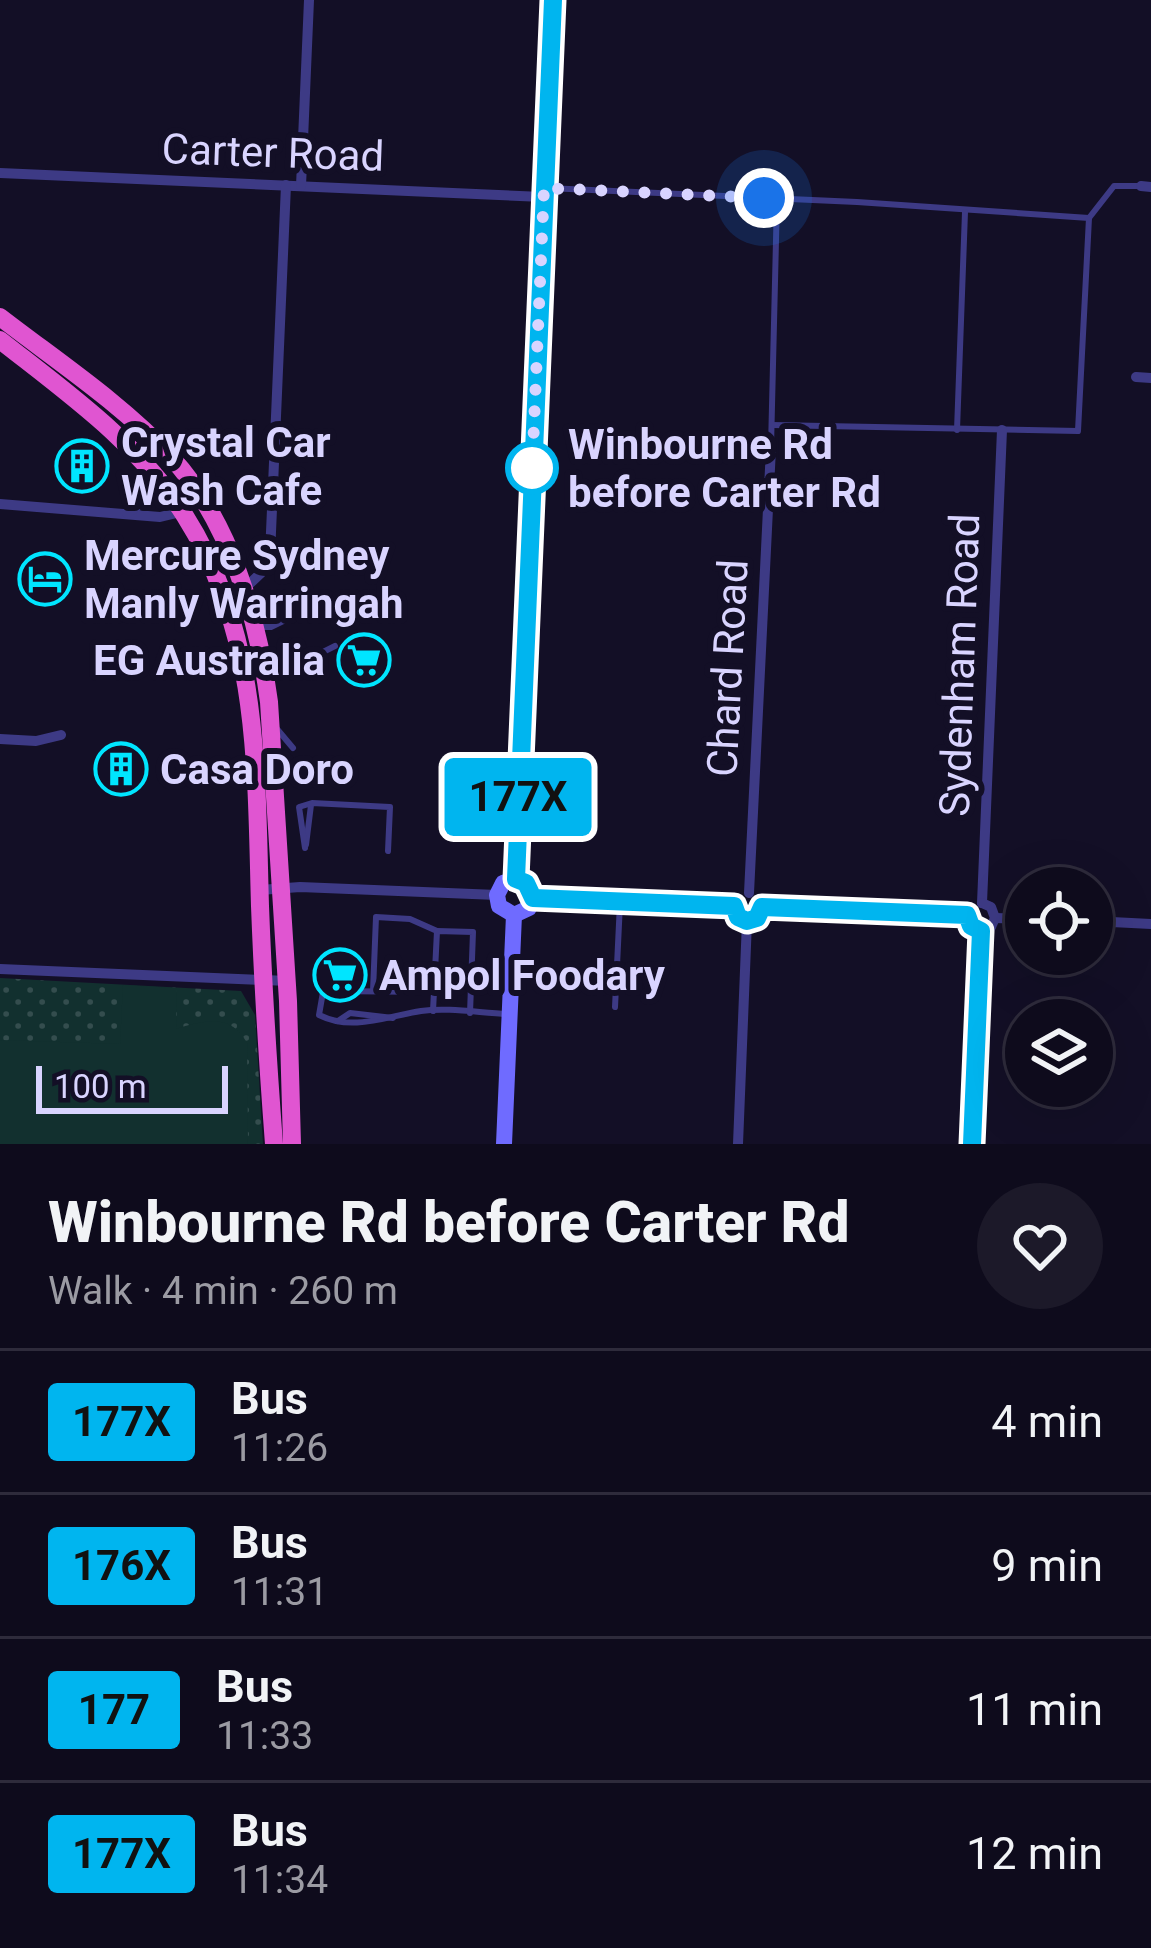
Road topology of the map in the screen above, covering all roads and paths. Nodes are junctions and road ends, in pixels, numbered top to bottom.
1 (309, 0) edge
2 (553, 0) edge
3 (0, 173) edge
4 (286, 185) junction
5 (301, 186) junction
6 (1146, 187) edge
7 (544, 192) junction
8 (777, 199) junction
9 (965, 212) junction
10 (1089, 218) junction
11 (0, 317) edge
12 (0, 340) edge
13 (1136, 377) dead end
14 (1151, 378) edge
15 (772, 425) junction
16 (957, 430) junction
17 (1002, 430) junction
18 (771, 448) joint
19 (155, 479) junction
20 (189, 480) junction
21 (0, 504) edge
22 (127, 512) junction
23 (183, 512) junction
24 (243, 590) junction
25 (314, 605) dead end
26 (255, 627) junction
27 (335, 646) dead end
28 (265, 668) junction
29 (271, 722) junction
30 (61, 735) dead end
31 (0, 739) edge
32 (293, 748) dead end
33 (305, 848) dead end
34 (388, 851) dead end
35 (516, 879) junction
36 (282, 888) junction
37 (260, 890) junction
38 (749, 892) junction
39 (496, 895) junction
40 (533, 898) junction
41 (620, 902) junction
42 (982, 903) junction
43 (734, 906) junction
44 (762, 907) junction
45 (514, 915) junction
46 (967, 915) junction
47 (995, 918) junction
48 (1005, 918) edge
49 (747, 921) junction
50 (1113, 922) edge
51 (1151, 923) edge
52 (437, 931) junction
53 (981, 931) junction
54 (0, 969) edge
55 (287, 981) junction
56 (263, 982) junction
57 (373, 991) junction
58 (435, 992) junction
59 (615, 1007) dead end
60 (434, 1011) junction
61 (470, 1013) junction
62 (510, 1014) junction
63 (274, 1144) edge
64 (292, 1144) edge
65 (504, 1144) edge
66 (738, 1144) edge
67 (972, 1144) edge

1 - 5 street
2 - 7 main road
3 - 4 street, Carter Road
4 - 5 street, Carter Road
4 - 24 street
5 - 7 street, Carter Road
6 - 10 lane
7 - 8 lane
7 - 35 main road
8 - 9 lane
8 - 15 lane
9 - 10 lane
9 - 16 lane
10 - 17 lane
11 - 20 highway
12 - 19 highway
13 - 14 street
15 - 16 lane
15 - 18 lane
16 - 17 lane
17 - 42 street, Sydenham Road
18 - 38 street, Chard Road
19 - 22 street
19 - 23 highway
20 - 23 highway
20 - 24 highway
21 - 22 street
22 - 23 street
23 - 37 highway
24 - 26 highway
25 - 26 lane
26 - 28 highway
27 - 28 lane
28 - 29 highway
29 - 32 lane
29 - 36 highway
30 - 31 street
33 - 34 lane
35 - 39 main road
35 - 40 main road
36 - 37 street
36 - 39 street
36 - 55 highway
37 - 56 highway
38 - 43 street
38 - 44 street
39 - 45 main road
40 - 41 street
40 - 45 main road
41 - 43 street
41 - 59 lane
42 - 46 street
42 - 47 street
43 - 49 street
44 - 46 street
44 - 49 street
45 - 62 main road
46 - 53 street
47 - 48 street
47 - 53 street
49 - 66 street
50 - 51 street
52 - 57 lane
52 - 58 lane
52 - 61 lane
53 - 67 street
54 - 56 street
55 - 56 street
55 - 64 highway
56 - 63 highway
57 - 58 lane
57 - 60 lane
58 - 60 lane
60 - 61 lane
61 - 62 lane
62 - 65 main road

